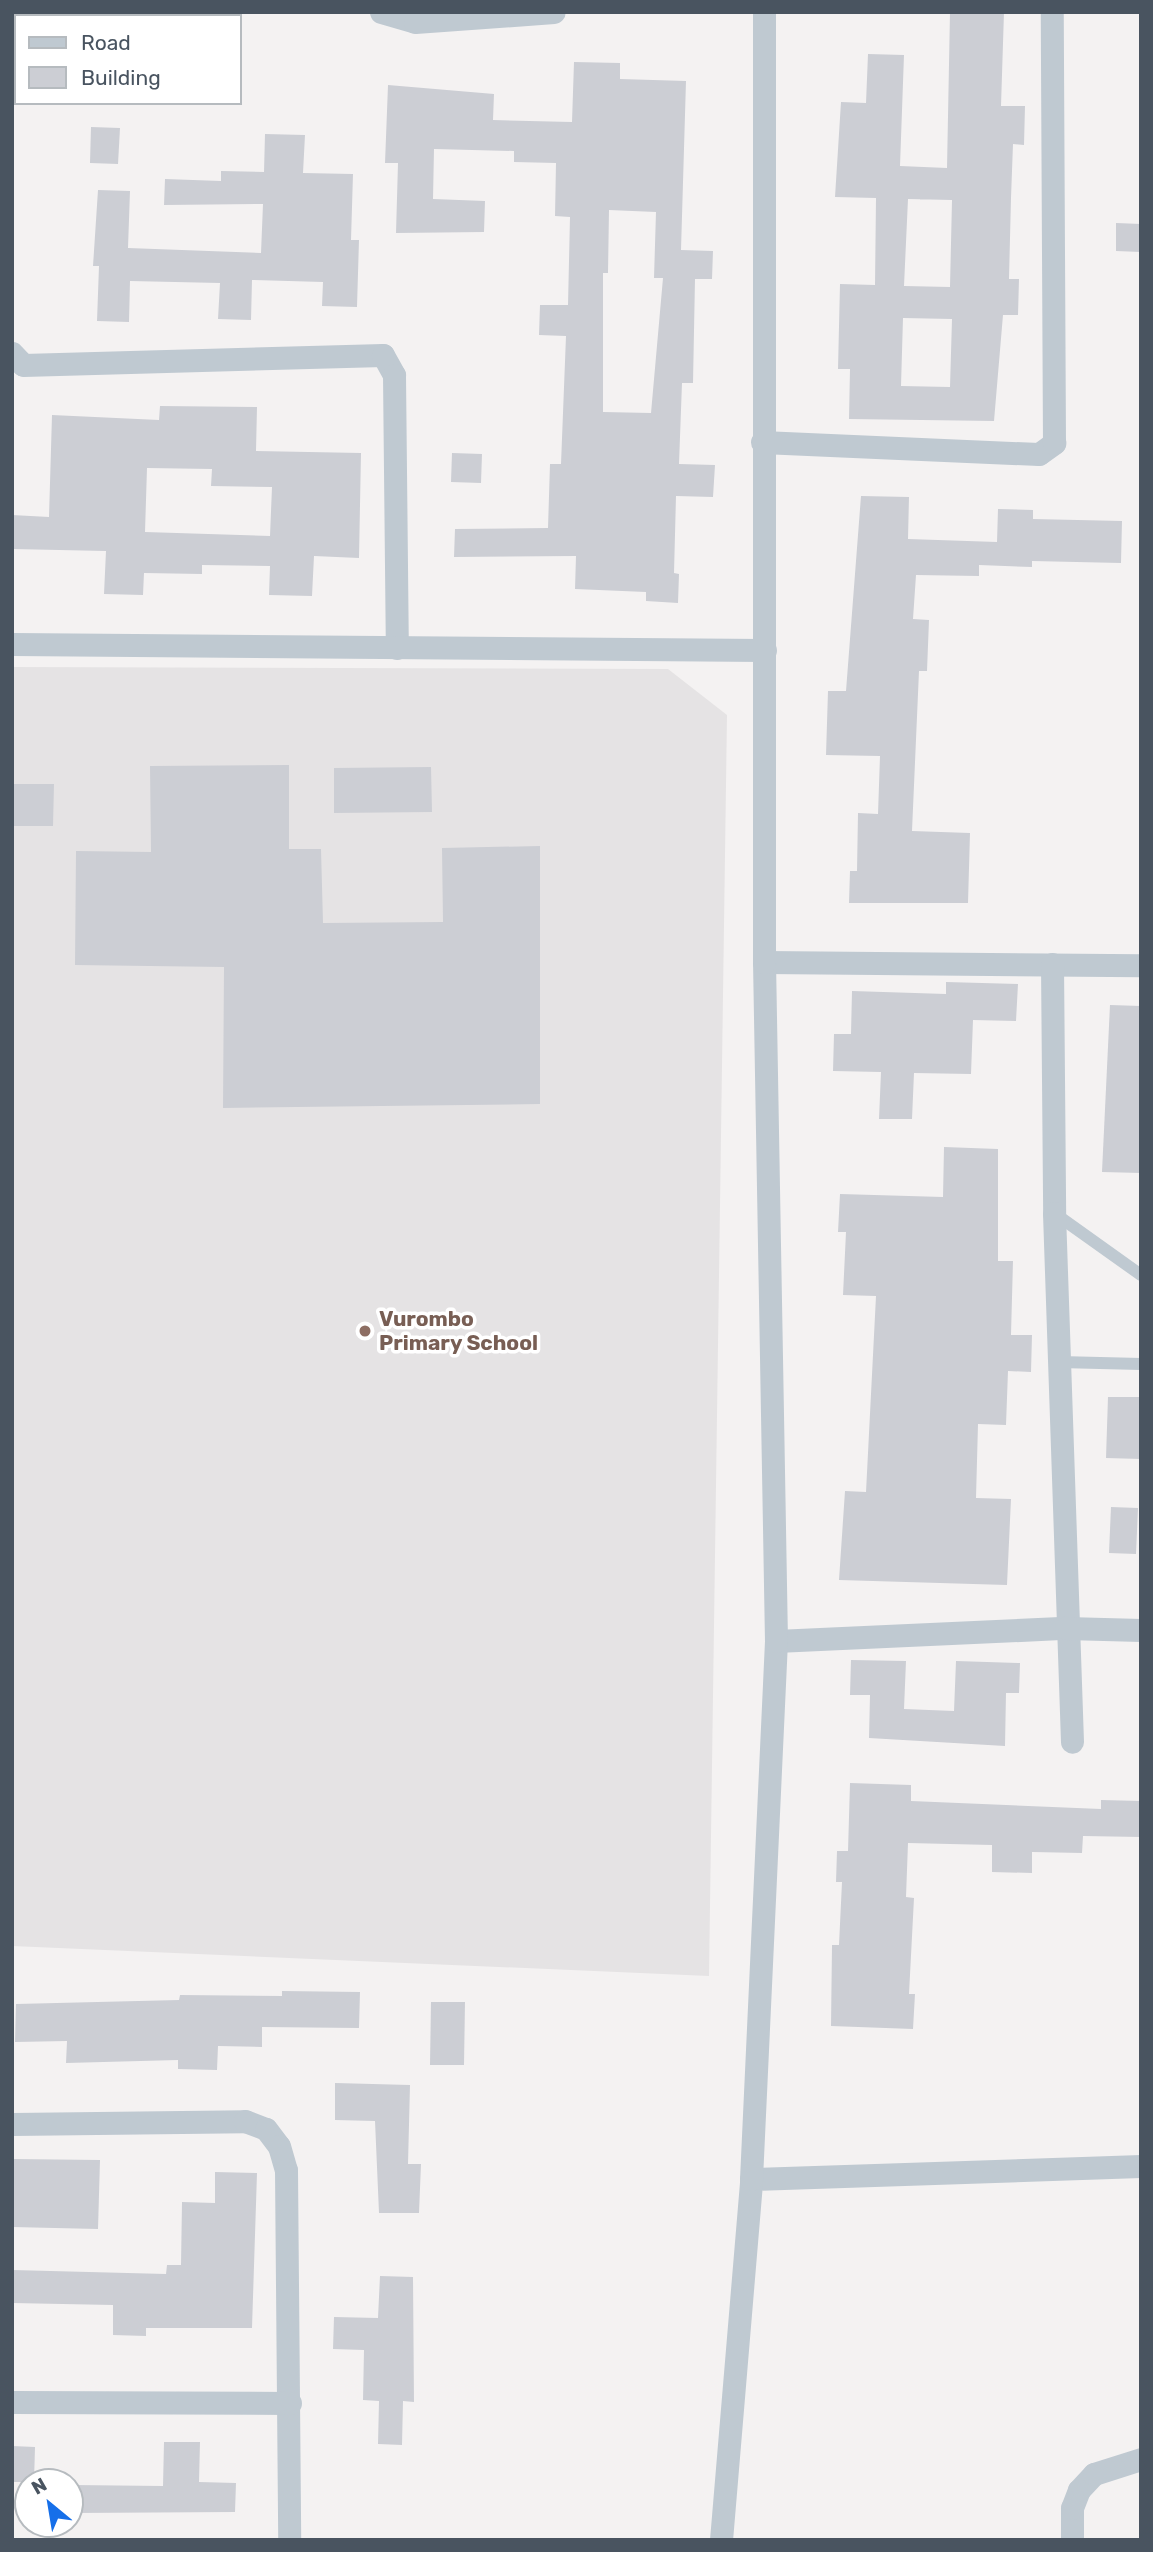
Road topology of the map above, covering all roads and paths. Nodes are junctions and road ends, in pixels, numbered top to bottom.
1 (381, 12) edge
2 (554, 12) edge
3 (764, 12) edge
4 (1052, 12) edge
5 (12, 353) edge
6 (762, 442) junction
7 (12, 644) edge
8 (397, 648) junction
9 (765, 650) junction
10 (764, 962) junction
11 (1052, 964) junction
12 (1141, 965) edge
13 (1054, 1213) junction
14 (1141, 1275) edge
15 (1059, 1362) junction
16 (1141, 1364) edge
17 (1066, 1628) junction
18 (1141, 1630) edge
19 (776, 1641) junction
20 (1072, 1742) dead end
21 (12, 2124) edge
22 (1141, 2166) edge
23 (751, 2179) junction
24 (12, 2402) edge
25 (289, 2403) junction
26 (1141, 2459) edge
27 (289, 2540) edge
28 (721, 2540) edge
29 (1072, 2540) edge

1 - 2 street
3 - 6 street
4 - 6 street
5 - 8 street
6 - 9 street
7 - 8 street
8 - 9 street
9 - 10 street
10 - 11 street
10 - 19 street
11 - 12 street
11 - 13 street
13 - 14 lane
13 - 15 street
15 - 16 lane
15 - 17 street
17 - 18 street
17 - 19 street
17 - 20 street
19 - 23 street
21 - 25 street
22 - 23 street
23 - 28 street
24 - 25 street
25 - 27 street
26 - 29 street

